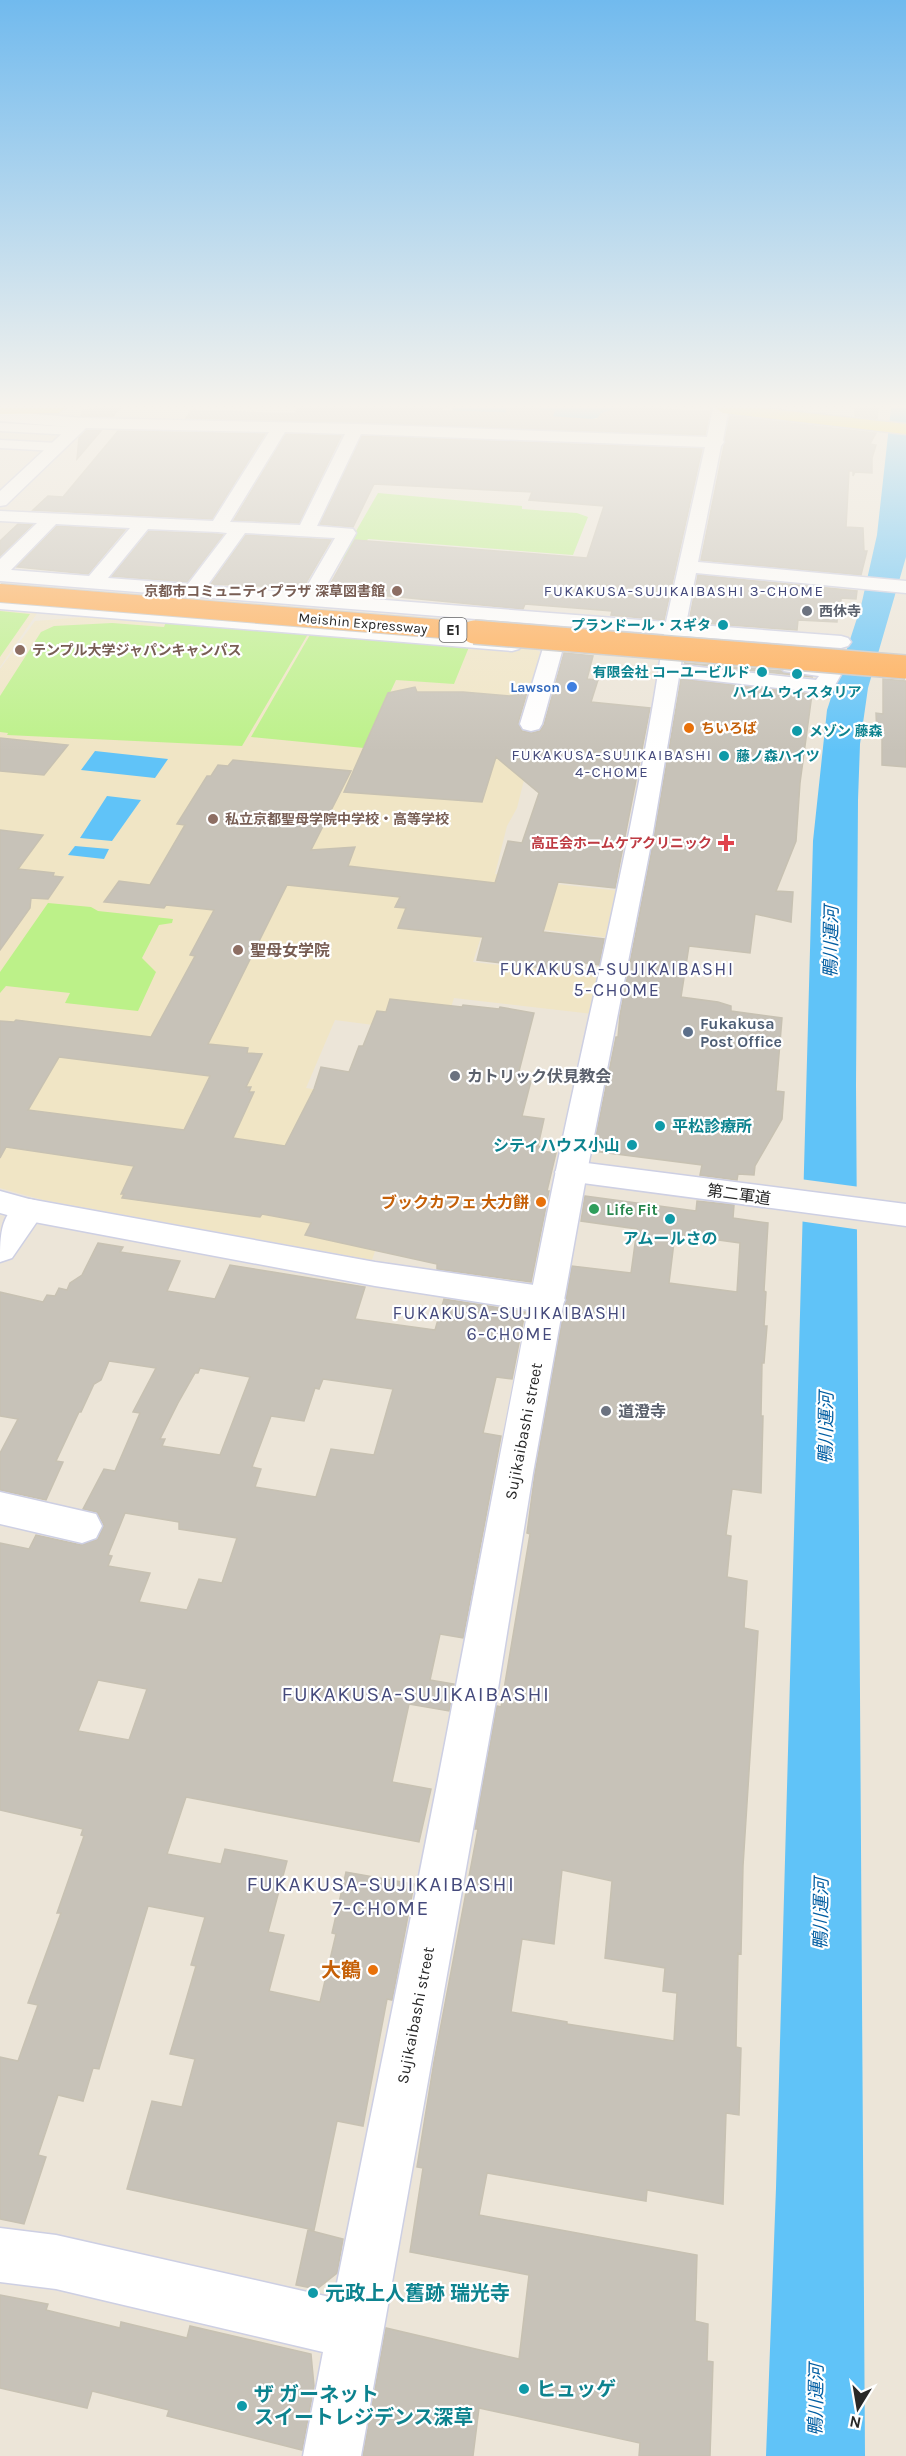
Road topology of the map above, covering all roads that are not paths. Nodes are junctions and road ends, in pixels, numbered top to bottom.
1 (48, 523) edge
2 (136, 523) edge
3 (143, 523) junction
4 (221, 523) edge
5 (310, 523) edge
6 (698, 523) edge
7 (218, 527) junction
8 (240, 528) junction
9 (306, 531) junction
10 (688, 567) junction
11 (0, 572) edge
12 (0, 582) edge
13 (95, 582) junction
14 (905, 587) edge
15 (194, 590) junction
16 (0, 593) edge
17 (309, 599) junction
18 (0, 603) edge
19 (675, 629) junction
20 (841, 642) dead end
21 (553, 648) junction
22 (906, 656) edge
23 (670, 664) junction
24 (906, 667) edge
25 (832, 671) dead end
26 (531, 724) dead end
27 (571, 1172) junction
28 (15, 1206) edge
29 (906, 1215) edge
30 (0, 1250) edge
31 (548, 1300) junction
32 (0, 1508) edge
33 (82, 1526) dead end
34 (0, 2255) edge
35 (355, 2331) junction
36 (332, 2456) edge

1 - 11 street
2 - 3 street
3 - 7 street
3 - 13 street
4 - 7 street
5 - 9 street
6 - 10 street, Sujikaibashi street
7 - 8 street
8 - 9 street
8 - 15 street
9 - 17 street
10 - 14 street
10 - 19 street, Sujikaibashi street
11 - 13 street
12 - 22 highway, Meishin Expressway / E1
13 - 15 street
15 - 17 street
16 - 24 highway, Meishin Expressway / E1, bridge
17 - 19 street
18 - 21 street
19 - 20 street
19 - 23 street, Sujikaibashi street
21 - 23 street
21 - 26 street
23 - 25 street
23 - 27 street, Sujikaibashi street
27 - 29 street, 第二軍道
27 - 31 street, Sujikaibashi street
28 - 30 street
28 - 31 street
31 - 35 street, Sujikaibashi street
32 - 33 street
34 - 35 street
35 - 36 street, Sujikaibashi street

